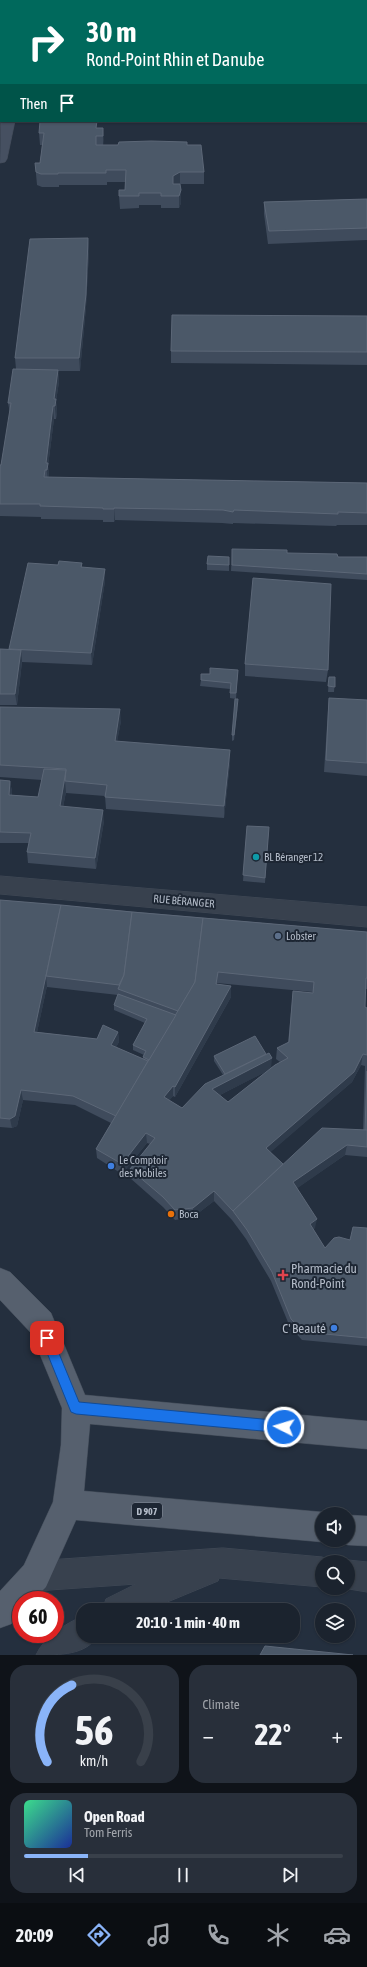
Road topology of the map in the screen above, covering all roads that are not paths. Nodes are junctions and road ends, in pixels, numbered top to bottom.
1 (8, 122) edge
2 (0, 158) edge
3 (0, 884) edge
4 (367, 917) edge
5 (0, 1281) edge
6 (76, 1408) junction
7 (367, 1435) edge
8 (68, 1504) junction
9 (315, 1526) edge
10 (355, 1531) edge
11 (367, 1532) edge
12 (223, 1563) junction
13 (315, 1571) edge
14 (355, 1575) edge
15 (35, 1576) junction
16 (367, 1576) edge
17 (130, 1603) edge
18 (0, 1613) edge
19 (76, 1637) edge
20 (52, 1655) edge

1 - 2 street
3 - 4 street, RUE BÉRANGER
5 - 6 main road
6 - 7 main road
6 - 8 main road
8 - 9 main road, D 907
8 - 15 main road
10 - 11 main road
12 - 13 street
12 - 15 street
12 - 17 street
14 - 16 street
15 - 18 main road
19 - 20 street

